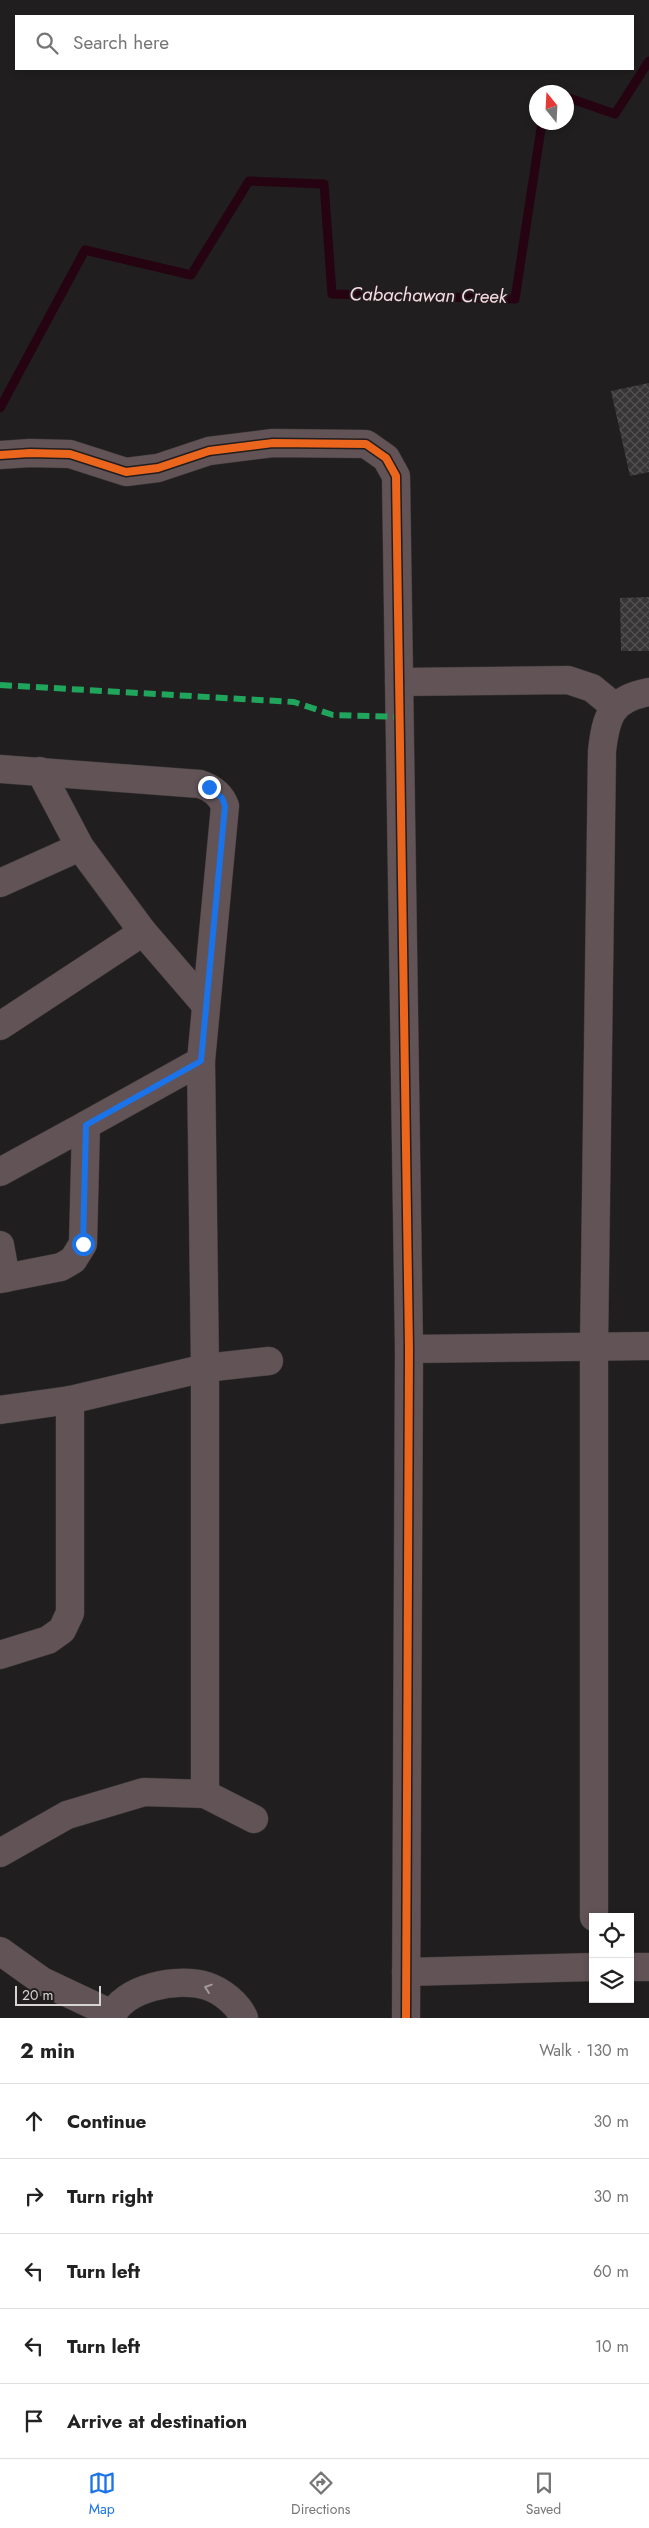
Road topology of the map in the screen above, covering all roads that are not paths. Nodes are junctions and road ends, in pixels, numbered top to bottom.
1 (0, 455) edge
2 (399, 682) junction
3 (649, 692) edge
4 (614, 706) junction
5 (0, 769) edge
6 (40, 771) junction
7 (80, 846) junction
8 (0, 883) edge
9 (143, 932) junction
10 (205, 1004) junction
11 (0, 1026) edge
12 (201, 1061) junction
13 (86, 1125) junction
14 (0, 1172) edge
15 (0, 1245) edge
16 (3, 1278) edge
17 (649, 1346) edge
18 (594, 1347) junction
19 (410, 1349) junction
20 (269, 1361) dead end
21 (205, 1368) junction
22 (70, 1400) junction
23 (0, 1410) edge
24 (0, 1655) edge
25 (205, 1794) junction
26 (254, 1819) dead end
27 (0, 1853) edge
28 (594, 1913) edge
29 (0, 1951) edge
30 (589, 1967) edge
31 (634, 1967) edge
32 (649, 1967) edge
33 (406, 1972) junction
34 (112, 2016) edge
35 (244, 2018) edge
36 (406, 2018) edge

1 - 2 street
2 - 4 street
2 - 19 street
3 - 4 street
4 - 18 street
5 - 6 street
6 - 7 street
6 - 10 street
7 - 8 street
7 - 9 street
9 - 10 street
9 - 11 street
10 - 12 street
12 - 13 street
12 - 21 street
13 - 14 street
13 - 16 street
15 - 16 street
17 - 18 street
18 - 19 street
18 - 28 street
19 - 33 street
20 - 21 street
21 - 22 street
21 - 25 street
22 - 23 street
22 - 24 street
25 - 26 street
25 - 27 street
29 - 34 street
30 - 33 street
31 - 32 street
33 - 36 street
35 -> 34 street

